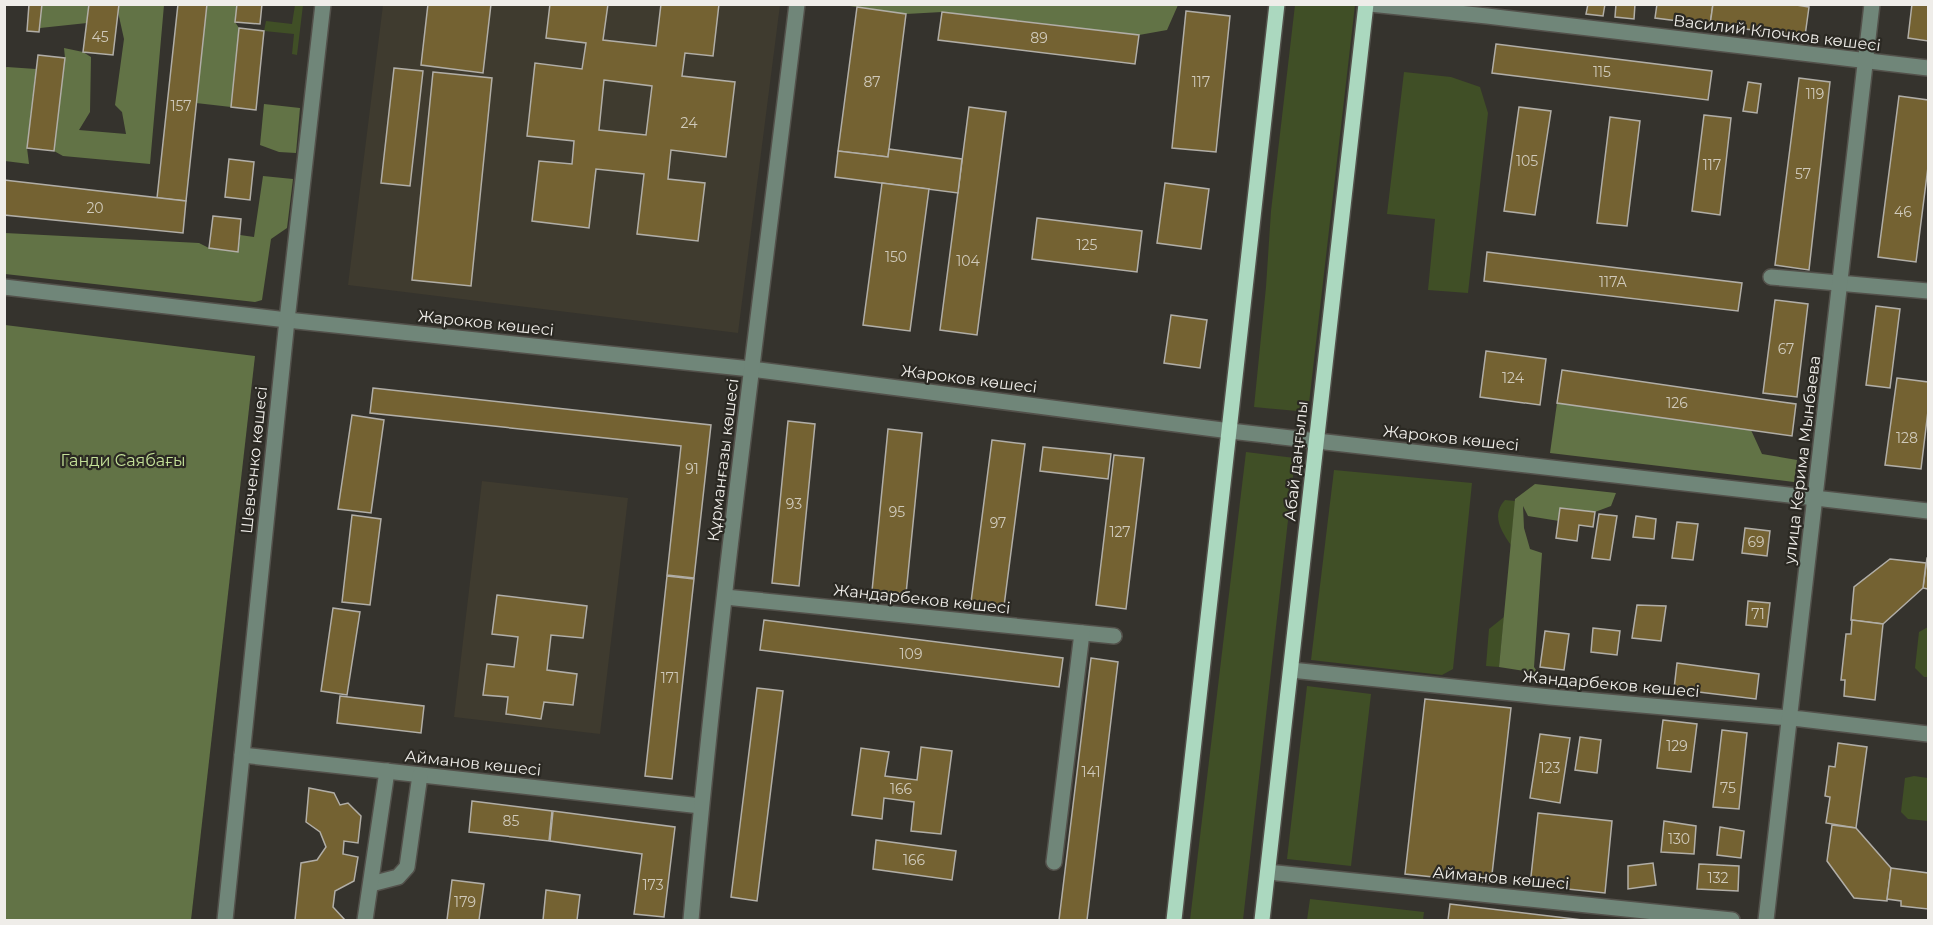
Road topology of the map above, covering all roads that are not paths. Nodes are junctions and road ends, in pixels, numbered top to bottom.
1 (323, 4) edge
2 (797, 4) edge
3 (1277, 4) edge
4 (1368, 4) edge
5 (1872, 4) edge
6 (1866, 62) junction
7 (1929, 68) edge
8 (1771, 277) dead end
9 (1841, 282) junction
10 (4, 287) edge
11 (1929, 291) edge
12 (286, 320) junction
13 (751, 369) junction
14 (1230, 431) junction
15 (1317, 441) junction
16 (1815, 498) junction
17 (1929, 511) edge
18 (725, 597) junction
19 (1082, 633) junction
20 (1114, 636) dead end
21 (1291, 670) junction
22 (1790, 718) junction
23 (1929, 734) edge
24 (242, 755) junction
25 (387, 771) junction
26 (420, 775) junction
27 (701, 806) junction
28 (1054, 862) dead end
29 (1268, 872) junction
30 (371, 884) junction
31 (1607, 914) edge
32 (1690, 918) edge
33 (225, 921) edge
34 (365, 921) edge
35 (691, 921) edge
36 (1174, 921) edge
37 (1262, 921) edge
38 (1732, 921) edge
39 (1766, 921) edge

1 - 12 street, Шевченко көшесі
2 - 13 street, Құрманғазы көшесі
3 - 14 main road
4 - 6 street, Василий Клочков көшесі
4 - 15 main road, Абай даңғылы
5 - 6 street, улица Керима Мынбаева
6 - 7 street, Василий Клочков көшесі
6 - 9 street, улица Керима Мынбаева
8 - 9 street
9 - 11 street
9 - 16 street, улица Керима Мынбаева
10 - 12 street, Жароков көшесі
12 - 13 street, Жароков көшесі
12 - 24 street, Шевченко көшесі
13 - 14 street, Жароков көшесі
13 - 18 street, Құрманғазы көшесі
14 - 15 street, Жароков көшесі
14 - 36 main road
15 - 16 street, Жароков көшесі
15 - 21 main road, Абай даңғылы
16 - 17 street, Жароков көшесі
16 - 22 street, улица Керима Мынбаева
18 - 19 street, Жандарбеков көшесі
18 - 27 street, Құрманғазы көшесі
19 - 20 street, Жандарбеков көшесі
19 - 28 street
21 - 22 street, Жандарбеков көшесі
21 - 29 main road, Абай даңғылы
22 - 23 street, Жандарбеков көшесі
22 - 39 street, улица Керима Мынбаева
24 - 25 street, Айманов көшесі
24 - 33 street, Шевченко көшесі
25 - 26 street, Айманов көшесі
25 - 30 street
26 - 27 street, Айманов көшесі
26 - 30 street
27 - 35 street, Құрманғазы көшесі
29 - 31 street, Айманов көшесі
29 - 37 main road, Абай даңғылы
30 - 34 street
31 - 32 street, Айманов көшесі
32 - 38 street, Айманов көшесі

